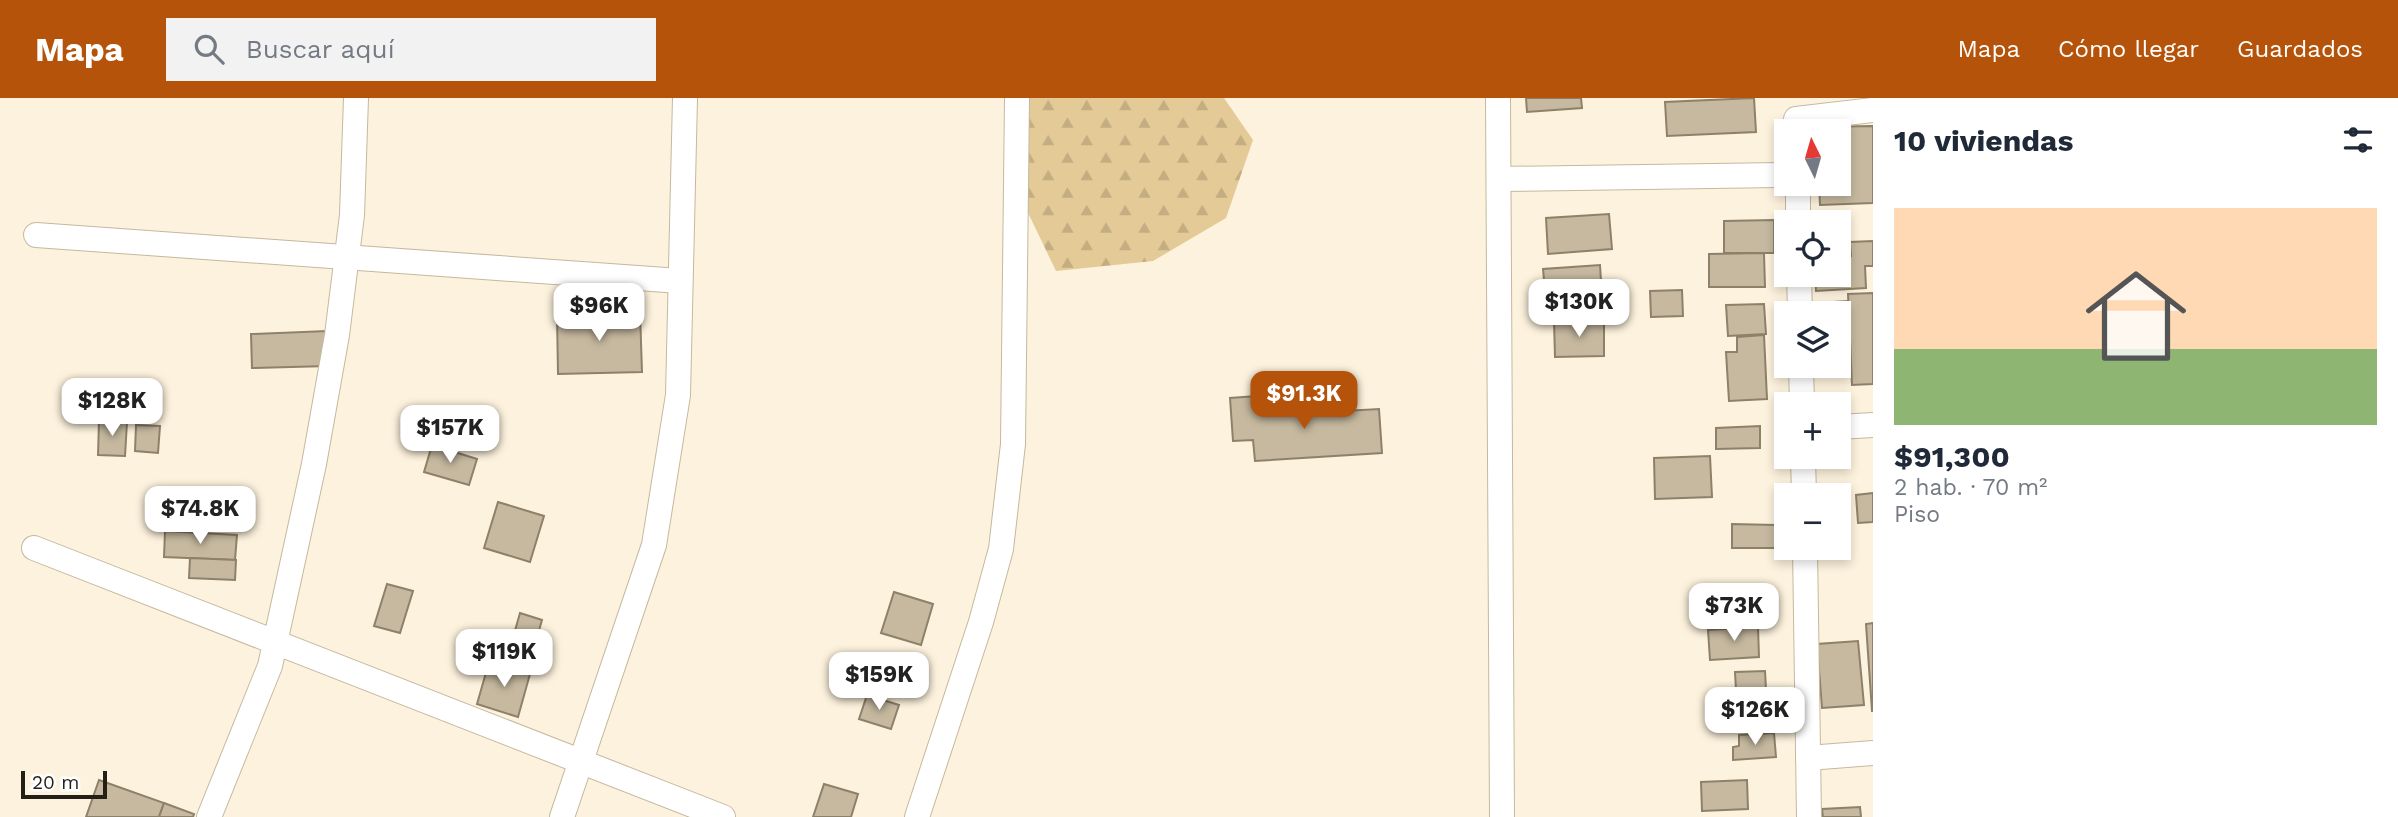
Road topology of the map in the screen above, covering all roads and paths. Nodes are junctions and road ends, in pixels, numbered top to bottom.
1 (356, 98) edge
2 (685, 98) edge
3 (1017, 98) edge
4 (1498, 98) edge
5 (1873, 110) edge
6 (1796, 116) edge
7 (1774, 175) edge
8 (1499, 179) junction
9 (36, 235) dead end
10 (347, 257) junction
11 (680, 281) junction
12 (1873, 425) edge
13 (1851, 426) edge
14 (34, 548) dead end
15 (1805, 560) edge
16 (275, 642) junction
17 (1873, 753) edge
18 (1808, 758) junction
19 (581, 762) junction
20 (209, 817) edge
21 (562, 817) edge
22 (723, 817) edge
23 (917, 817) edge
24 (1502, 817) edge
25 (1809, 817) edge

1 - 10 street
2 - 11 street
3 - 23 street
4 - 8 street
5 - 6 street
7 - 8 street
8 - 24 street
9 - 10 street
10 - 11 street
10 - 16 street
11 - 19 street
12 - 13 street
14 - 16 street
15 - 18 street
16 - 19 street
16 - 20 street
17 - 18 street
18 - 25 street
19 - 21 street
19 - 22 street

